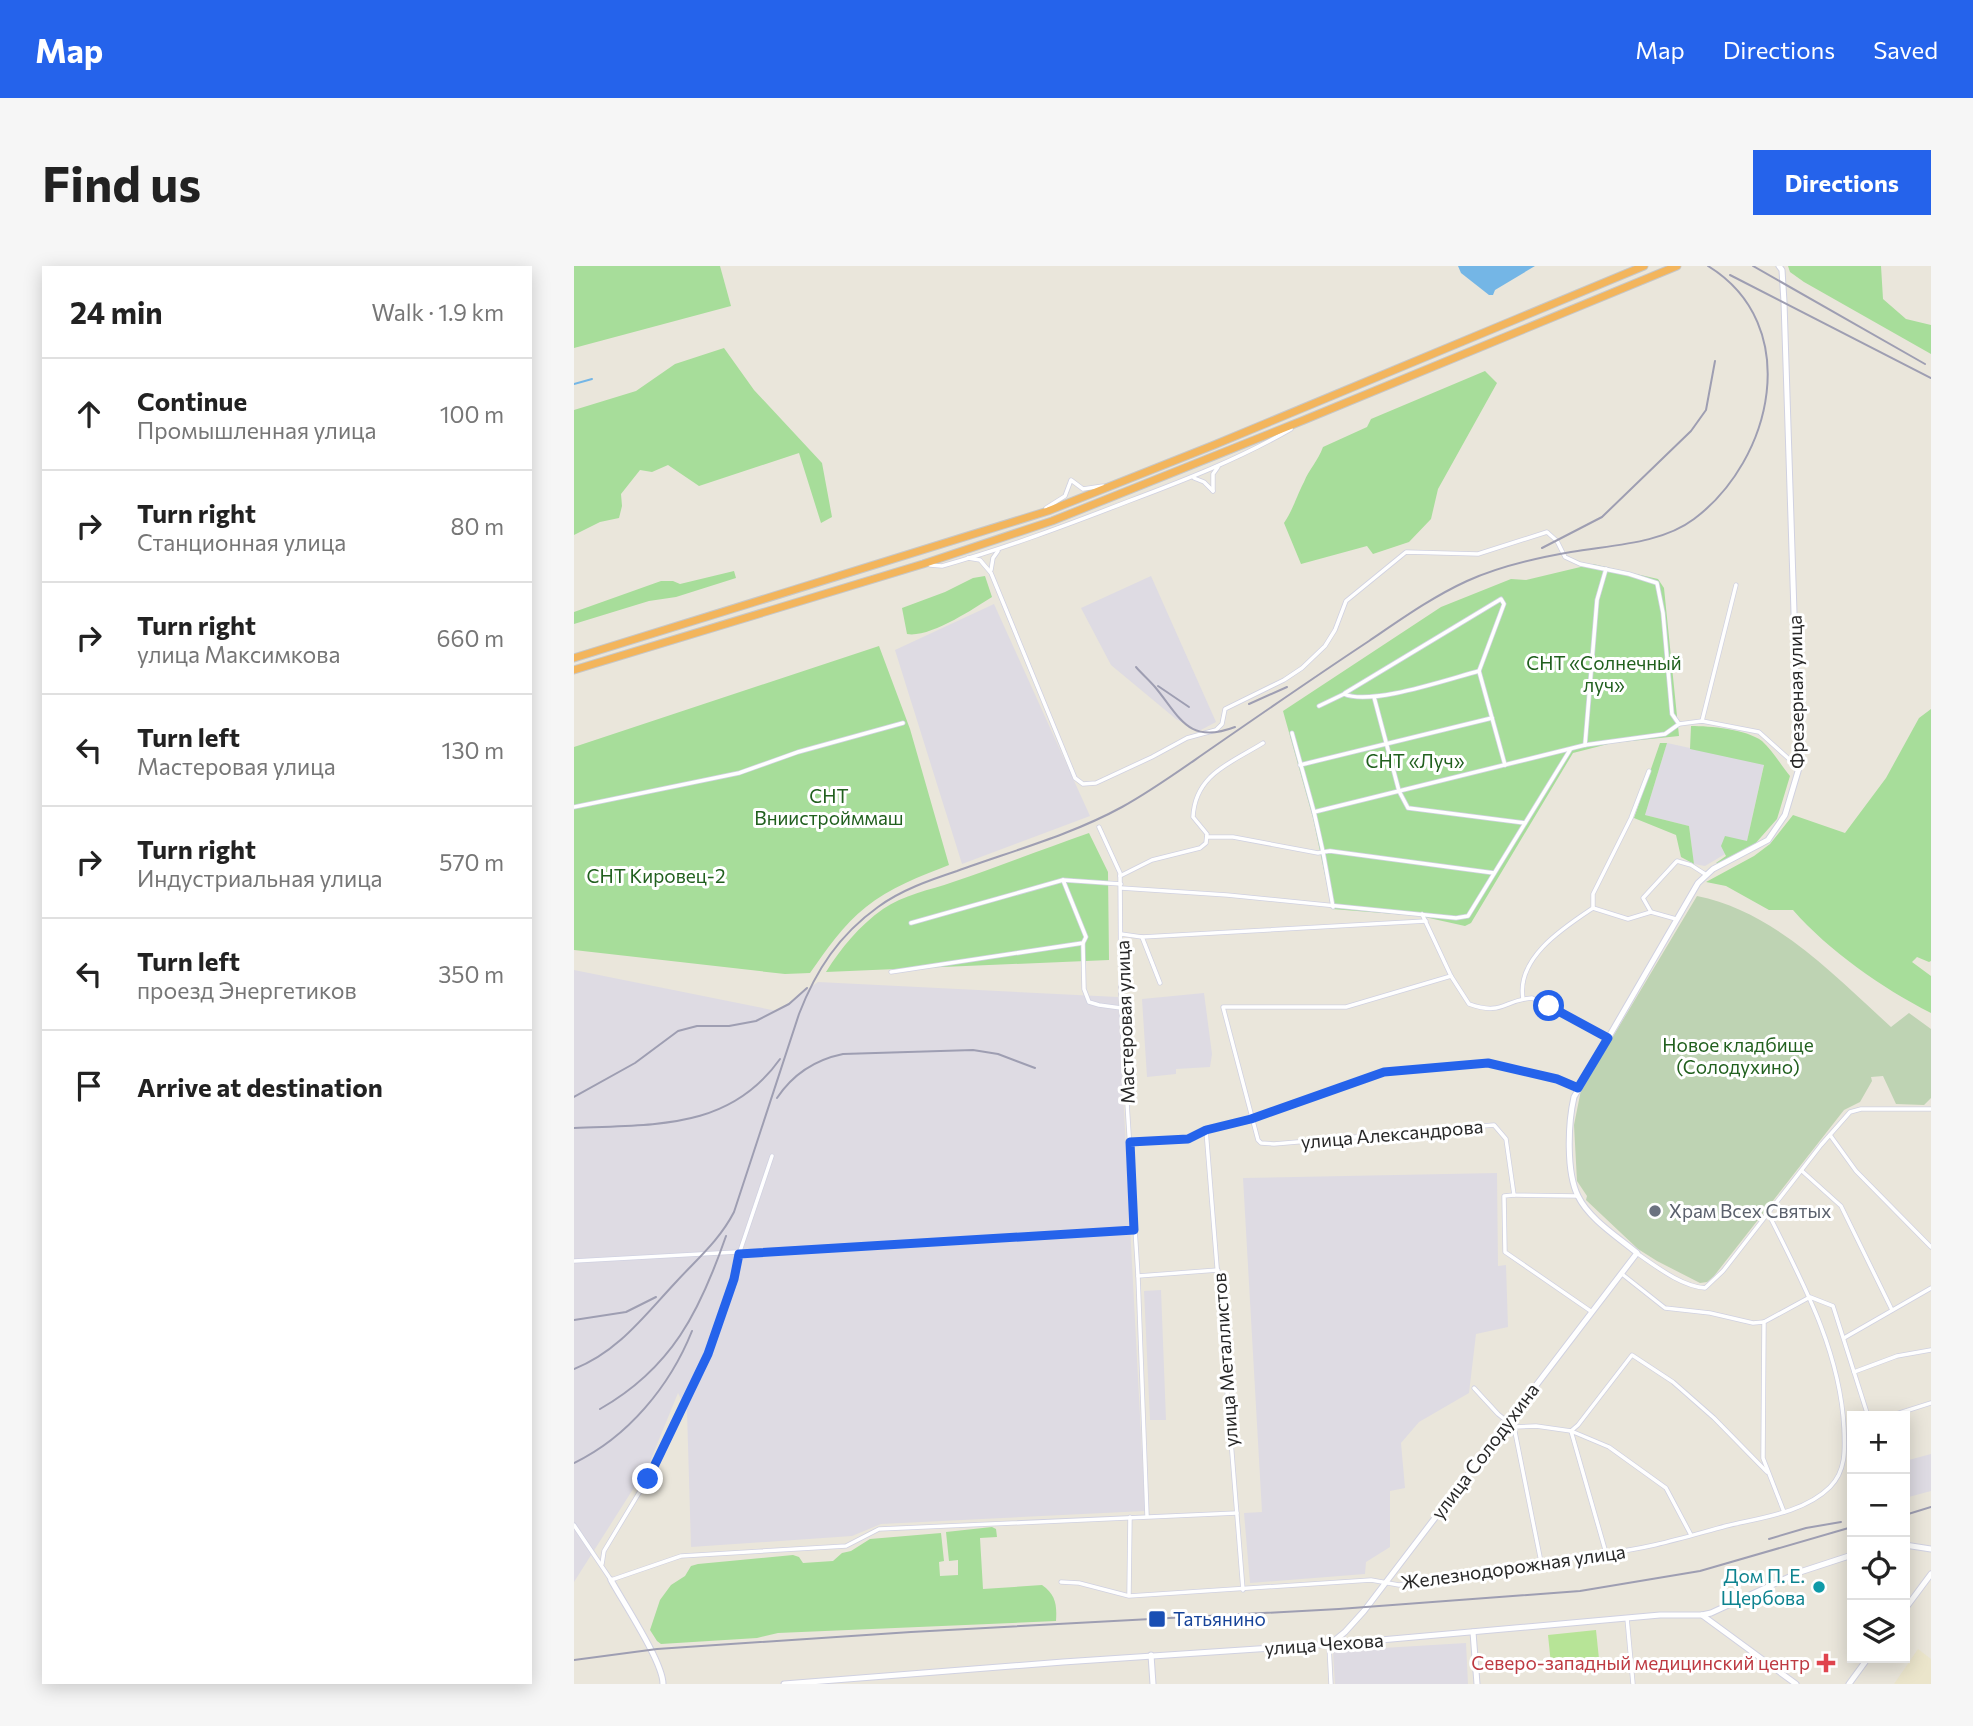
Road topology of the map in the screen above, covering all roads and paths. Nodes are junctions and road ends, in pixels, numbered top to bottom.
1 (1644, 266) edge
2 (1677, 266) edge
3 (1780, 268) edge
4 (1304, 421) junction
5 (1219, 466) junction
6 (1192, 477) junction
7 (1122, 482) junction
8 (1029, 517) junction
9 (1002, 548) junction
10 (968, 558) junction
11 (923, 564) junction
12 (1606, 569) junction
13 (991, 573) junction
14 (1736, 585) dead end
15 (574, 658) edge
16 (574, 670) edge
17 (1479, 671) junction
18 (1344, 694) junction
19 (1374, 697) junction
20 (1319, 706) dead end
21 (1492, 718) junction
22 (1702, 721) junction
23 (903, 723) dead end
24 (1679, 724) junction
25 (1292, 733) dead end
26 (1263, 743) dead end
27 (1386, 745) junction
28 (1585, 745) junction
29 (1570, 750) junction
30 (1300, 765) junction
31 (1505, 765) junction
32 (1799, 768) junction
33 (1649, 771) dead end
34 (1399, 791) junction
35 (574, 807) edge
36 (1314, 812) junction
37 (1525, 823) junction
38 (1099, 827) dead end
39 (1207, 837) junction
40 (1323, 852) junction
41 (1494, 873) junction
42 (1706, 874) junction
43 (1121, 876) junction
44 (1063, 880) junction
45 (1121, 886) junction
46 (1333, 907) junction
47 (1593, 908) junction
48 (1651, 912) junction
49 (1422, 914) junction
50 (1676, 919) junction
51 (1426, 921) junction
52 (911, 923) dead end
53 (1121, 933) junction
54 (1142, 937) junction
55 (1083, 943) junction
56 (891, 972) dead end
57 (1451, 976) junction
58 (1160, 983) dead end
59 (1523, 999) junction
60 (1121, 1008) junction
61 (1608, 1038) junction
62 (1578, 1088) junction
63 (1931, 1110) edge
64 (1251, 1119) junction
65 (1206, 1130) junction
66 (1830, 1135) junction
67 (1130, 1142) junction
68 (772, 1156) dead end
69 (1802, 1171) junction
70 (1514, 1195) junction
71 (1578, 1196) junction
72 (1768, 1213) junction
73 (1134, 1230) junction
74 (1931, 1247) edge
75 (1637, 1253) junction
76 (739, 1254) junction
77 (574, 1261) edge
78 (1218, 1270) junction
79 (1621, 1274) junction
80 (1138, 1276) junction
81 (1931, 1288) edge
82 (1810, 1297) junction
83 (1892, 1310) junction
84 (1592, 1312) junction
85 (1764, 1322) junction
86 (1844, 1338) junction
87 (1931, 1350) edge
88 (1854, 1372) junction
89 (1474, 1388) dead end
90 (1931, 1403) edge
91 (1866, 1411) edge
92 (1906, 1411) edge
93 (1508, 1422) junction
94 (1514, 1427) junction
95 (1572, 1431) junction
96 (1766, 1472) junction
97 (1784, 1512) junction
98 (1237, 1513) junction
99 (1147, 1516) junction
100 (1130, 1517) junction
101 (574, 1525) edge
102 (1691, 1535) junction
103 (1910, 1546) edge
104 (1931, 1549) edge
105 (1606, 1553) junction
106 (1847, 1557) edge
107 (1541, 1563) junction
108 (602, 1566) junction
109 (1931, 1574) edge
110 (611, 1580) junction
111 (1061, 1582) dead end
112 (1385, 1582) junction
113 (1243, 1590) junction
114 (1129, 1596) junction
115 (1910, 1602) edge
116 (1702, 1615) junction
117 (1627, 1618) junction
118 (1345, 1632) junction
119 (1473, 1632) junction
120 (1347, 1643) junction
121 (1329, 1645) junction
122 (1152, 1655) junction
123 (1864, 1663) edge
124 (831, 1683) edge
125 (663, 1684) edge
126 (784, 1684) edge
127 (1153, 1684) edge
128 (1331, 1684) edge
129 (1477, 1684) edge
130 (1633, 1684) edge
131 (1796, 1684) edge
132 (1849, 1684) edge

1 - 7 highway
2 - 4 highway
3 - 32 street, Фрезерная улица
4 - 5 street
4 - 11 highway
5 - 6 street
5 - 6 street
6 - 9 street
7 - 8 highway
7 - 8 street
8 - 15 highway
9 - 10 street
9 - 13 street
10 - 11 street
10 - 13 street
11 - 16 highway
12 - 13 street
12 - 24 street
12 - 28 street
14 - 22 street
17 - 18 street
17 - 19 street
17 - 21 street
18 - 19 street
18 - 20 street
19 - 27 street
21 - 27 street
21 - 31 street
22 - 24 street
22 - 32 street
23 - 35 street
24 - 28 street
25 - 30 street
26 - 39 street
27 - 30 street
27 - 34 street
28 - 29 street
29 - 31 street
29 - 37 street
30 - 36 street
31 - 34 street
32 - 42 street, Фрезерная улица
33 - 47 street
34 - 36 street
34 - 37 street
36 - 40 street
37 - 41 street
38 - 43 street, Мастеровая улица
39 - 40 street
39 - 43 street
40 - 41 street
40 - 46 street
41 - 49 street
42 - 48 street
42 - 50 street
43 - 45 street, Мастеровая улица
44 - 45 street
44 - 52 street
44 - 55 street
45 - 46 street
45 - 53 street, Мастеровая улица
46 - 49 street
47 - 48 street
47 - 59 street
48 - 50 street
49 - 51 street
50 - 61 street
51 - 54 street
51 - 57 street
53 - 54 street
53 - 60 street, Мастеровая улица
54 - 58 street
55 - 56 street
55 - 60 street
57 - 59 street
57 - 64 street
59 - 61 street
60 - 67 street, Мастеровая улица
61 - 62 street
62 - 64 street
62 - 71 street
63 - 66 street
64 - 65 street
64 - 70 street, улица Александрова
65 - 67 street
65 - 78 street, улица Металлистов
66 - 69 street
66 - 74 street
67 - 73 street, Мастеровая улица
68 - 76 street
69 - 72 street
69 - 83 street
70 - 71 street
70 - 84 street
71 - 75 street
72 - 75 street
72 - 82 street, Железнодорожная улица
73 - 76 street
73 - 80 street, Мастеровая улица
75 - 79 street, улица Солодухина
76 - 77 street
76 - 108 street
78 - 80 street
78 - 98 street, улица Металлистов
79 - 84 street, улица Солодухина
79 - 85 street
80 - 99 street, Мастеровая улица
81 - 83 street
82 - 85 street
82 - 86 street
82 - 97 street, Железнодорожная улица
83 - 86 street
84 - 93 street, улица Солодухина
85 - 96 street
86 - 88 street
87 - 88 street
88 - 91 street
89 - 93 street
90 - 92 street
93 - 94 street
93 - 112 street, улица Солодухина
94 - 95 street
94 - 107 street
95 - 96 street
95 - 102 street
95 - 105 street
96 - 97 street
97 - 102 street, Железнодорожная улица
98 - 99 street
98 - 113 street, улица Металлистов
99 - 100 street
100 - 110 street
100 - 114 street
101 - 108 street
102 - 105 street, Железнодорожная улица
103 - 104 street
105 - 107 street, Железнодорожная улица
106 - 116 street, улица Чехова
107 - 112 street, Железнодорожная улица
108 - 110 street
109 - 115 street
110 - 125 street
111 - 114 street, Железнодорожная улица
112 - 113 street, Железнодорожная улица
112 - 118 street, улица Солодухина
113 - 114 street, Железнодорожная улица
116 - 117 street, улица Чехова
116 - 131 street
117 - 119 street, улица Чехова
117 - 130 street
118 - 120 street
118 - 121 street, улица Солодухина
119 - 120 street, улица Чехова
119 - 129 street
120 - 121 street, улица Чехова
121 - 122 street, улица Чехова
121 - 128 street
122 - 124 street, улица Чехова
122 - 127 street
123 - 132 street
124 - 126 street, улица Чехова

